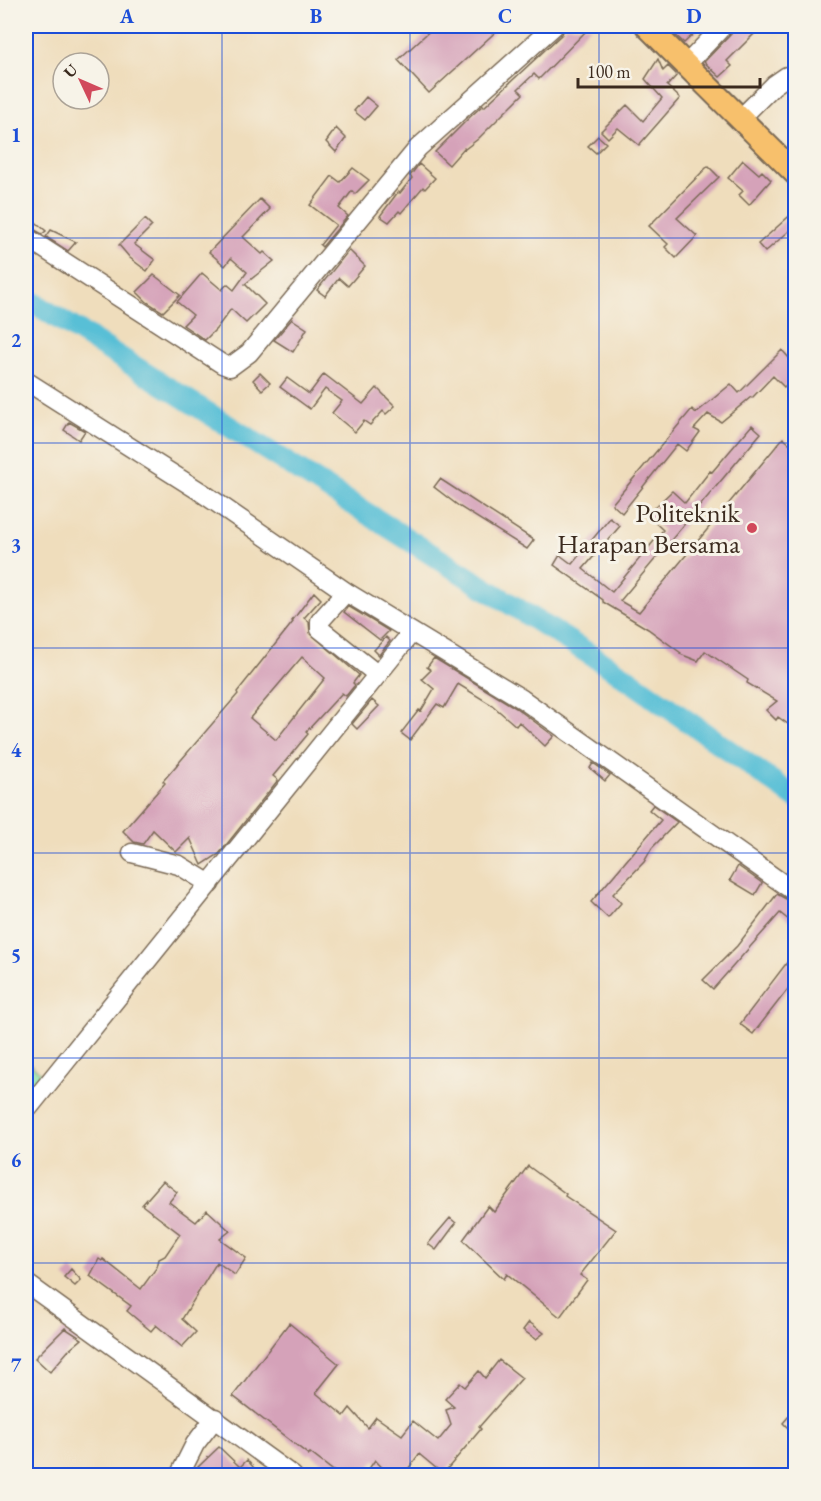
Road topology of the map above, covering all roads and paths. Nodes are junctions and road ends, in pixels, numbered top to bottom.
1 (554, 26) edge
2 (647, 26) edge
3 (723, 26) edge
4 (686, 65) junction
5 (792, 78) edge
6 (746, 112) junction
7 (795, 174) edge
8 (26, 237) edge
9 (26, 381) edge
10 (346, 592) junction
11 (412, 632) junction
12 (378, 675) junction
13 (132, 853) dead end
14 (210, 884) junction
15 (795, 894) edge
16 (26, 1111) edge
17 (26, 1283) edge
18 (215, 1418) junction
19 (179, 1476) edge
20 (293, 1476) edge

1 - 8 street
2 - 4 main road
3 - 4 street
4 - 6 main road
5 - 6 street
6 - 7 main road
9 - 10 street
10 - 11 street
10 - 12 street
11 - 12 street
11 - 15 street
12 - 14 street
13 - 14 street
14 - 16 street
17 - 18 street
18 - 19 street
18 - 20 street

